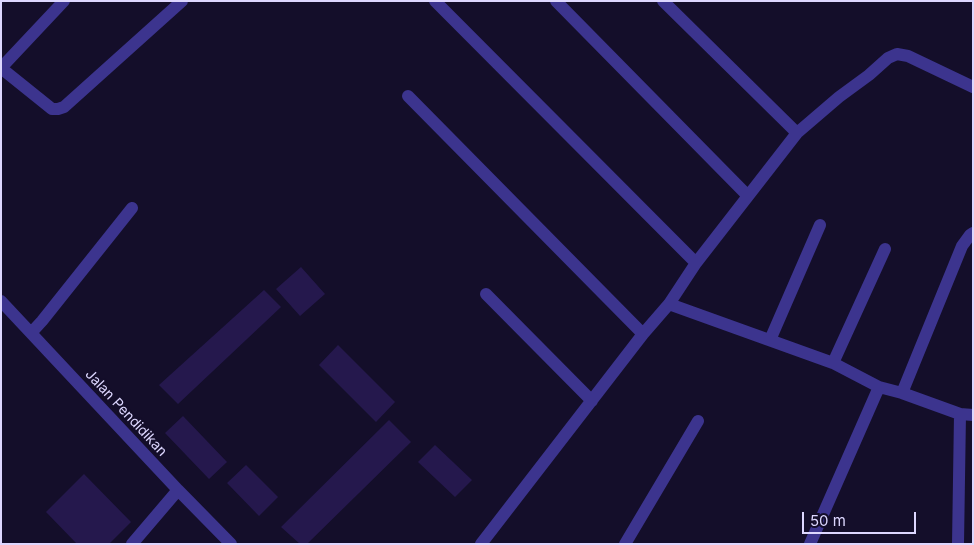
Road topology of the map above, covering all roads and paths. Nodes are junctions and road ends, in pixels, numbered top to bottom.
1 (64, 1) edge
2 (182, 1) edge
3 (435, 1) edge
4 (556, 1) edge
5 (663, 1) edge
6 (1, 68) edge
7 (973, 87) edge
8 (408, 96) dead end
9 (797, 133) junction
10 (748, 196) junction
11 (132, 208) dead end
12 (820, 225) dead end
13 (973, 233) edge
14 (885, 249) dead end
15 (696, 264) junction
16 (486, 294) dead end
17 (1, 301) edge
18 (670, 304) junction
19 (31, 333) junction
20 (643, 334) junction
21 (770, 340) junction
22 (833, 363) junction
23 (880, 387) junction
24 (902, 393) junction
25 (592, 402) junction
26 (967, 415) edge
27 (698, 421) dead end
28 (178, 490) junction
29 (132, 544) edge
30 (231, 544) edge
31 (481, 544) edge
32 (625, 544) edge
33 (810, 544) edge
34 (958, 544) edge

1 - 6 street
2 - 6 street
3 - 15 street
4 - 10 street
5 - 9 street
7 - 9 street
8 - 20 street
9 - 10 street
10 - 15 street
11 - 19 street
12 - 21 street
13 - 24 street
14 - 22 street
15 - 18 street
16 - 25 street
17 - 19 street, Jalan Pendidikan
18 - 20 street
18 - 21 street
19 - 28 street, Jalan Pendidikan
20 - 25 street
21 - 22 street
22 - 23 street
23 - 24 street
23 - 33 street
24 - 26 street
25 - 31 street
26 - 34 street
27 - 32 street
28 - 29 street
28 - 30 street, Jalan Pendidikan

